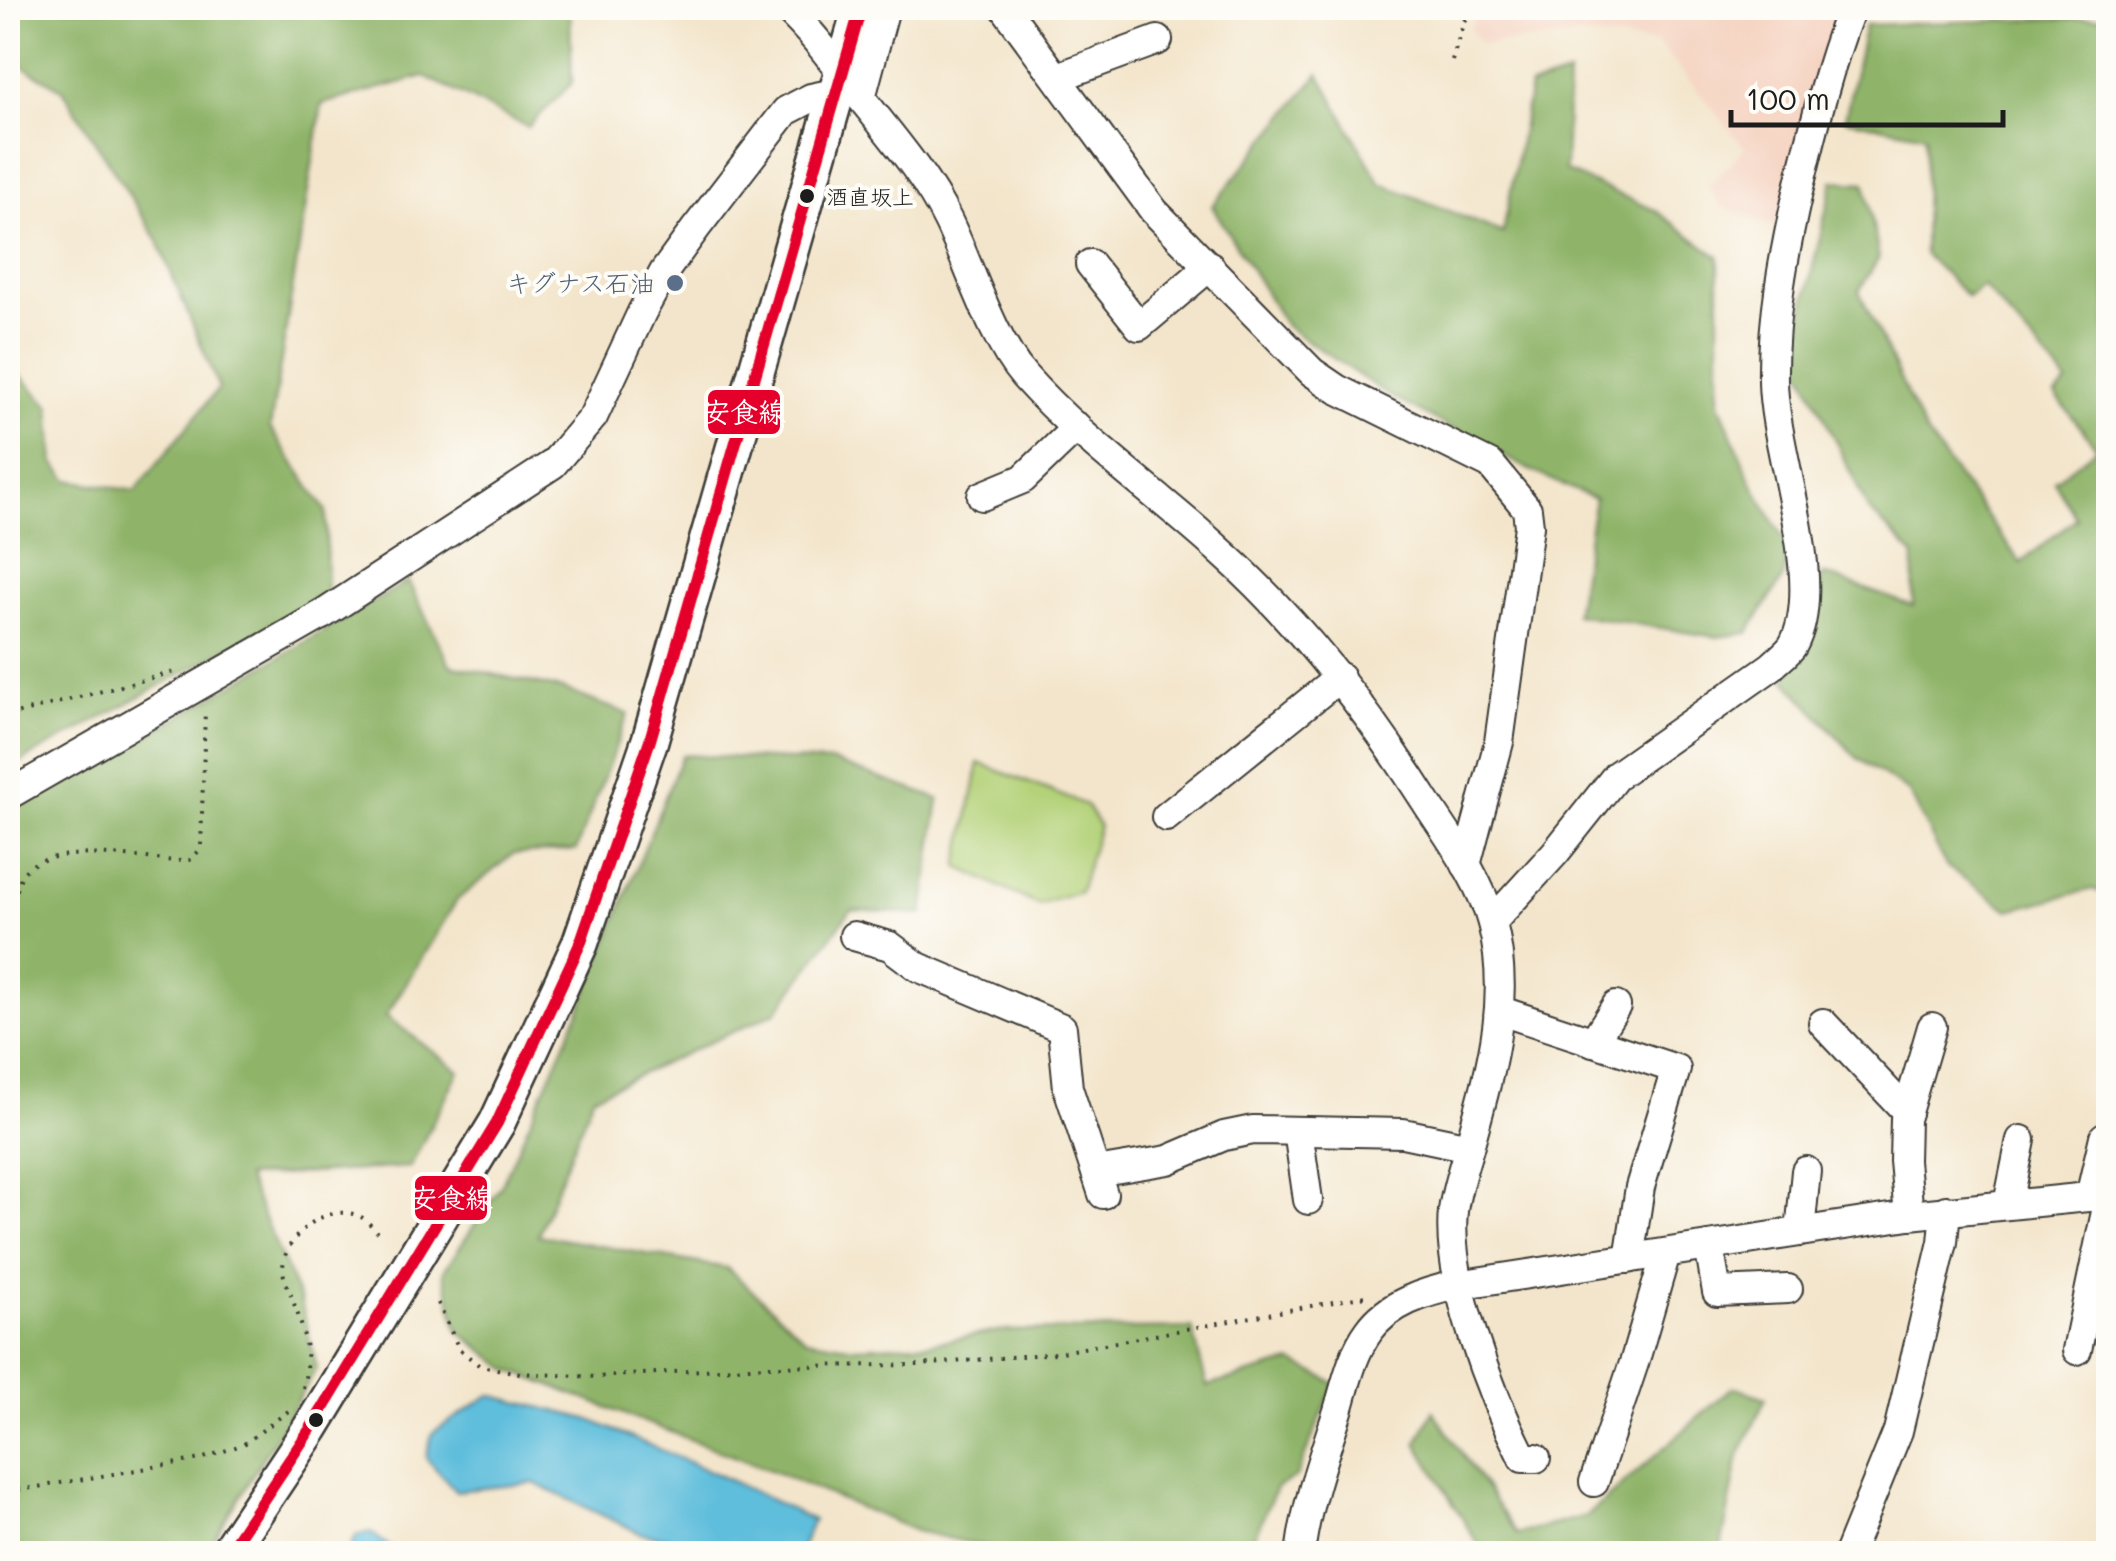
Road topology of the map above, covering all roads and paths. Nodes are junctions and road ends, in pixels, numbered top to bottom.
1 (786, 8) edge
2 (861, 8) edge
3 (885, 8) edge
4 (1005, 8) edge
5 (1473, 8) edge
6 (1850, 8) edge
7 (1158, 40) dead end
8 (1452, 61) dead end
9 (1058, 77) junction
10 (846, 88) junction
11 (1090, 264) dead end
12 (1210, 266) junction
13 (1077, 427) junction
14 (982, 496) dead end
15 (195, 676) junction
16 (1340, 677) junction
17 (8, 716) edge
18 (8, 795) edge
19 (1166, 817) dead end
20 (1466, 865) junction
21 (1492, 922) junction
22 (854, 936) dead end
23 (8, 953) edge
24 (1616, 1006) dead end
25 (1501, 1012) junction
26 (1824, 1023) dead end
27 (1932, 1027) dead end
28 (1594, 1042) junction
29 (1907, 1112) junction
30 (1298, 1131) junction
31 (2104, 1137) dead end
32 (2021, 1140) dead end
33 (1469, 1146) junction
34 (1806, 1170) dead end
35 (2102, 1198) edge
36 (1308, 1200) dead end
37 (2008, 1204) junction
38 (1946, 1210) junction
39 (1909, 1215) junction
40 (378, 1232) dead end
41 (1800, 1232) junction
42 (1710, 1246) junction
43 (1666, 1253) junction
44 (1629, 1258) junction
45 (1456, 1285) junction
46 (1788, 1289) dead end
47 (1372, 1295) dead end
48 (438, 1303) dead end
49 (2097, 1316) edge
50 (2077, 1350) dead end
51 (1536, 1458) dead end
52 (1594, 1482) dead end
53 (8, 1492) edge
54 (227, 1554) edge
55 (1300, 1554) edge
56 (1848, 1554) edge

1 - 10 street
2 - 10 main road
3 - 10 street
4 - 9 street
5 - 8 path
6 - 21 street
7 - 9 street
9 - 12 street
10 - 13 street
10 - 15 street
10 - 54 main road
11 - 12 street
12 - 20 street
13 - 14 street
13 - 16 street
15 - 17 path
15 - 18 street
15 - 23 path
16 - 19 street
16 - 20 street
20 - 21 street
21 - 25 street
22 - 30 street
24 - 28 street
25 - 28 street
25 - 33 street
26 - 29 street
27 - 29 street
28 - 44 street
29 - 39 street
30 - 33 street
30 - 36 street
31 - 35 street
32 - 37 street
33 - 45 street
34 - 41 street
35 - 37 street
35 - 49 street
37 - 38 street
38 - 39 street
38 - 56 street
39 - 41 street
40 - 53 path
41 - 42 street
42 - 43 street
42 - 46 street
43 - 44 street
43 - 52 street
44 - 45 street
45 - 51 street
45 - 55 street
47 - 48 path
49 - 50 street

